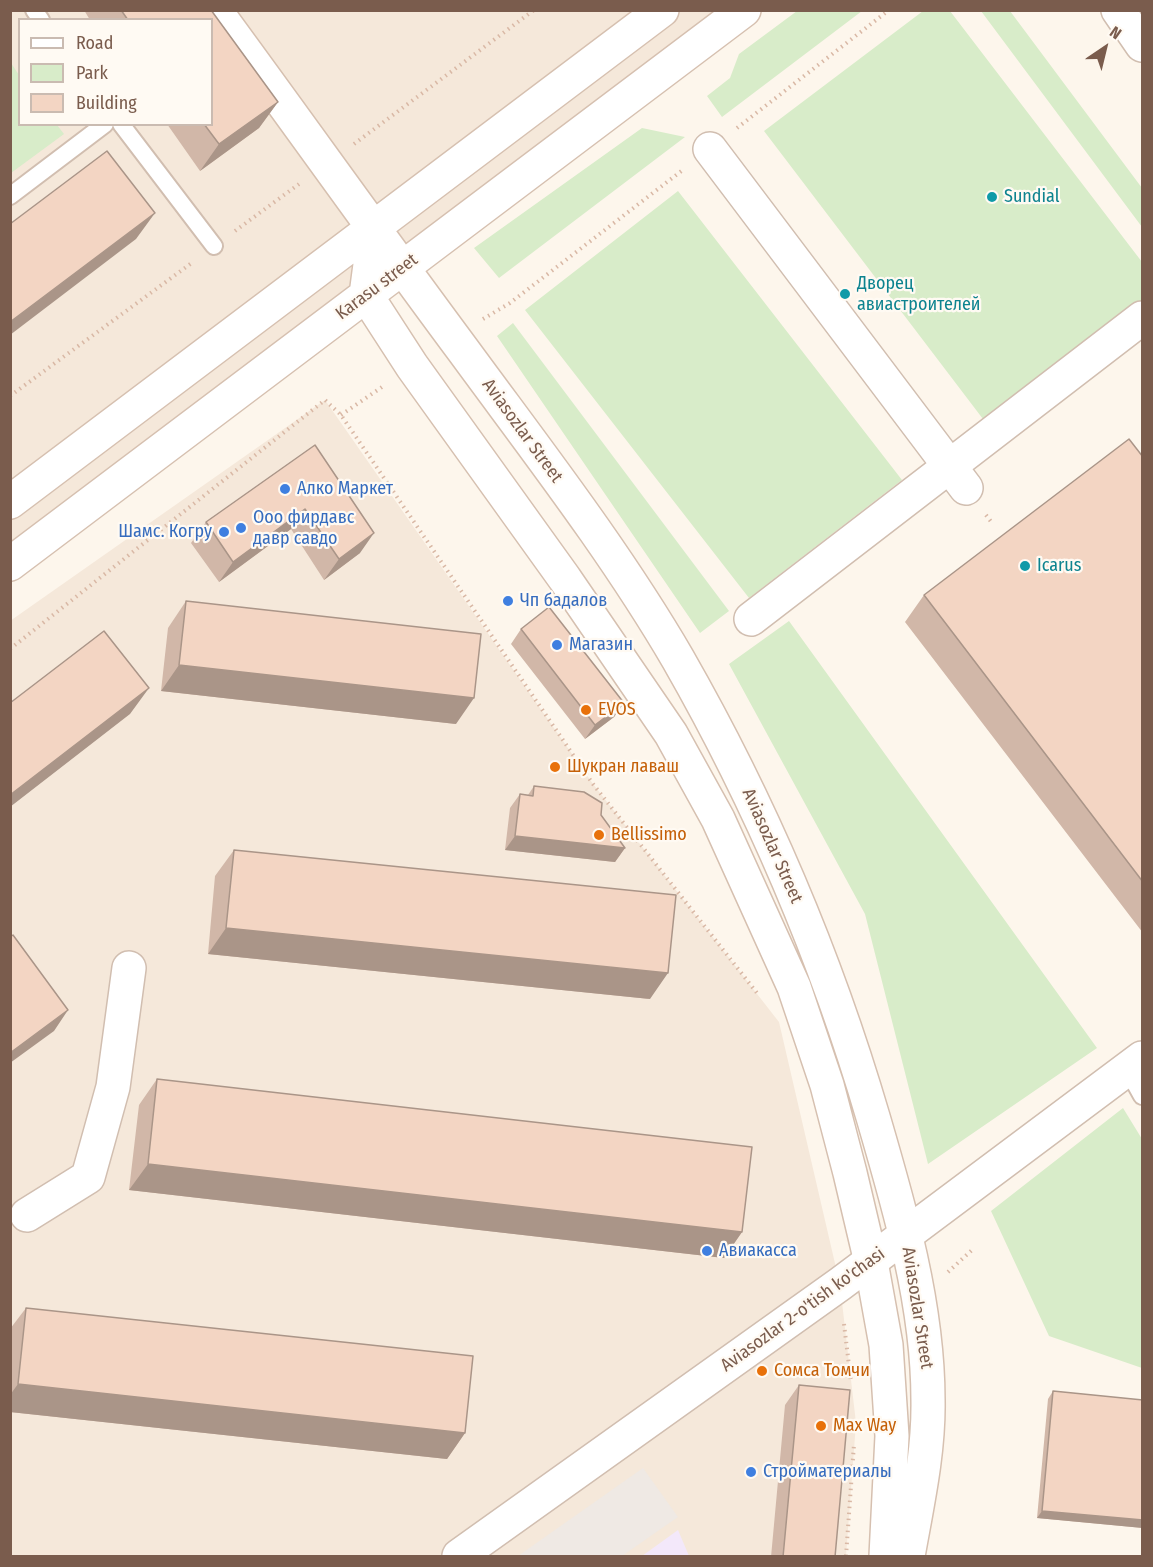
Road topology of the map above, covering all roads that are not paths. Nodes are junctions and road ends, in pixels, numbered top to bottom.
1 (215, 10) edge
2 (662, 10) edge
3 (744, 10) edge
4 (1118, 10) edge
5 (1143, 45) edge
6 (102, 126) edge
7 (123, 126) edge
8 (710, 149) road end
9 (10, 196) edge
10 (375, 227) junction
11 (214, 246) road end
12 (404, 267) junction
13 (366, 296) junction
14 (1143, 318) edge
15 (958, 477) junction
16 (10, 502) edge
17 (10, 564) edge
18 (751, 619) dead end
19 (129, 968) dead end
20 (1137, 1074) edge
21 (16, 1218) edge
22 (905, 1236) junction
23 (871, 1262) junction
24 (459, 1557) edge
25 (886, 1557) edge
26 (908, 1557) edge

1 - 10 main road, Aviasozlar Street
2 - 10 main road
3 - 12 main road, Karasu street
4 - 5 main road
6 - 9 lane
7 - 11 lane
8 - 15 main road
10 - 12 main road, Aviasozlar Street
10 - 13 main road
10 - 16 main road
12 - 13 main road, Karasu street
12 - 22 main road, Aviasozlar Street
13 - 17 main road, Karasu street
13 - 23 main road, Aviasozlar Street
14 - 15 main road
15 - 18 main road
19 - 21 main road
20 - 22 main road, Aviasozlar 2-o'tish ko'chasi
22 - 23 main road, Aviasozlar 2-o'tish ko'chasi
22 - 26 main road, Aviasozlar Street
23 - 24 main road, Aviasozlar 2-o'tish ko'chasi
23 - 25 main road, Aviasozlar Street

